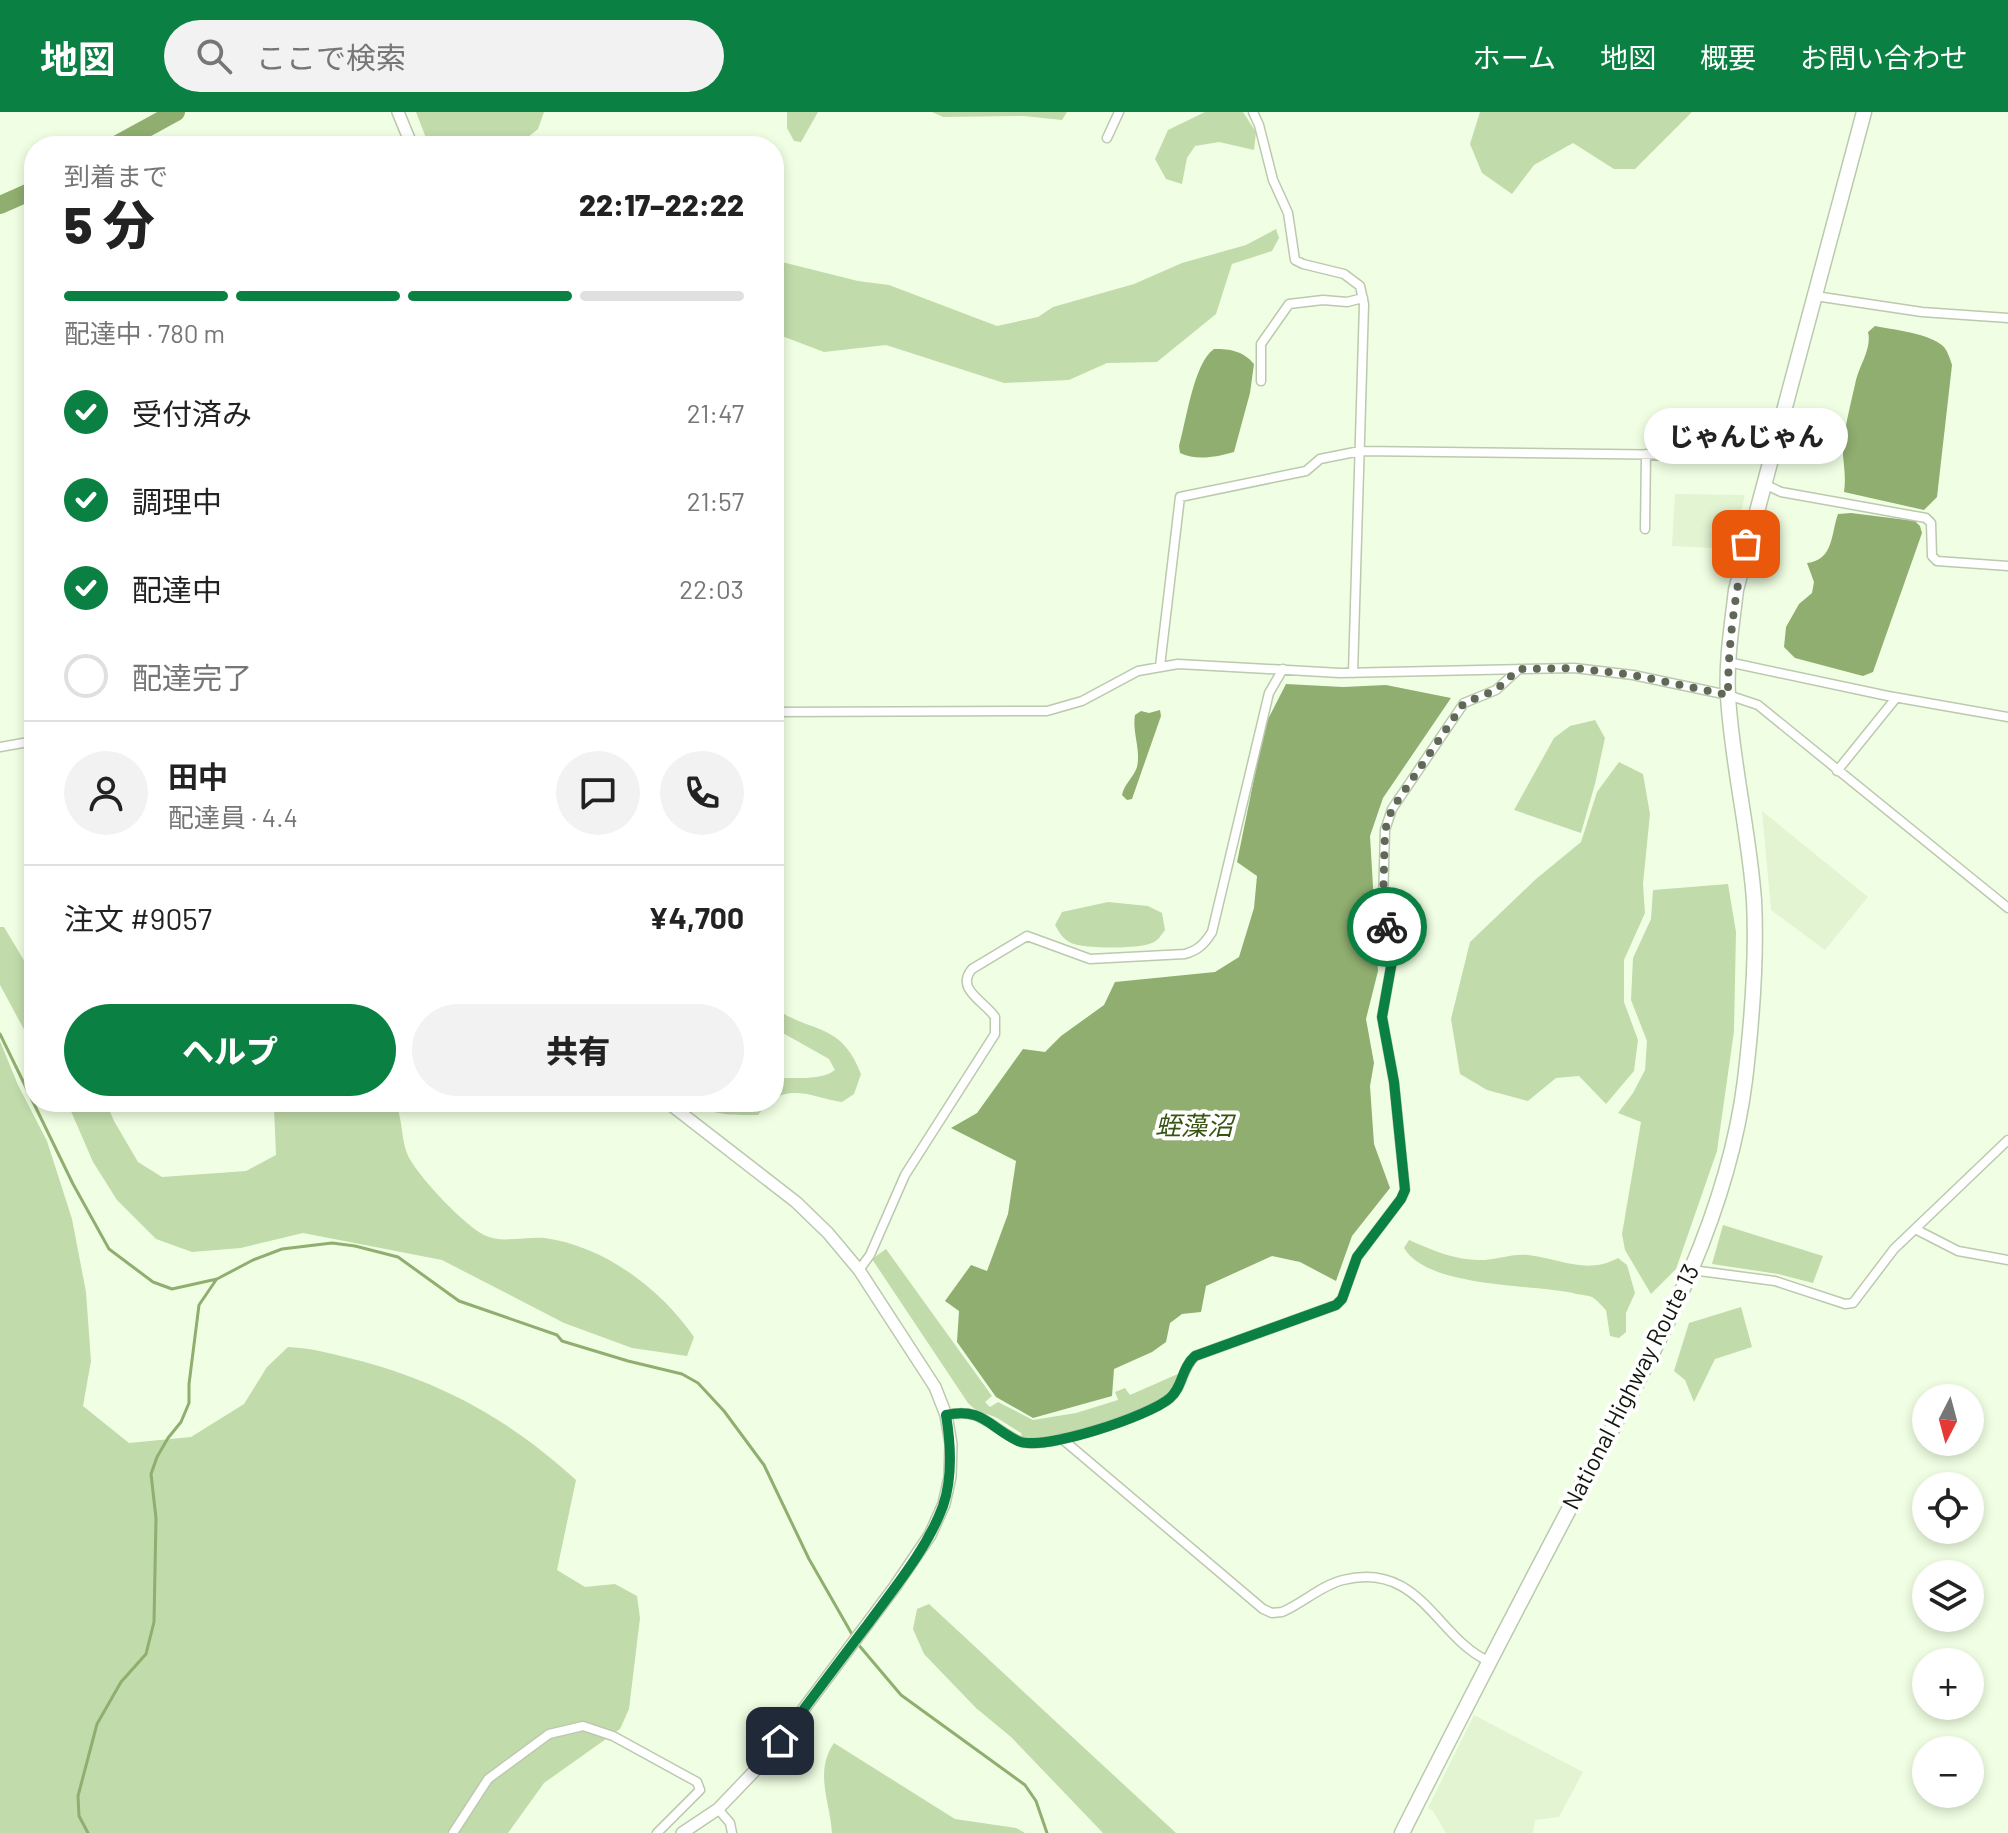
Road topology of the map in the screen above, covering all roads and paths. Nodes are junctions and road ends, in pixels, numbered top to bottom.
1 (398, 112) edge
2 (1119, 112) edge
3 (1253, 112) edge
4 (1864, 112) edge
5 (408, 136) edge
6 (1107, 138) dead end
7 (1815, 296) junction
8 (1363, 298) junction
9 (2008, 318) edge
10 (1261, 381) dead end
11 (1360, 451) junction
12 (1646, 454) junction
13 (1770, 456) junction
14 (1764, 484) junction
15 (1645, 529) dead end
16 (2008, 566) edge
17 (1728, 662) junction
18 (1160, 666) junction
19 (1283, 669) junction
20 (1519, 669) junction
21 (1353, 673) junction
22 (1728, 695) junction
23 (1896, 698) junction
24 (784, 712) edge
25 (2008, 717) edge
26 (24, 743) edge
27 (0, 747) edge
28 (1837, 771) junction
29 (2008, 908) edge
30 (680, 1112) edge
31 (2008, 1140) edge
32 (1917, 1230) junction
33 (2008, 1260) edge
34 (859, 1270) junction
35 (1692, 1270) junction
36 (946, 1415) junction
37 (1061, 1438) junction
38 (1488, 1661) junction
39 (718, 1809) junction
40 (453, 1833) edge
41 (657, 1833) edge
42 (682, 1833) edge
43 (732, 1833) edge
44 (1402, 1833) edge

1 - 5 street
2 - 6 street
3 - 8 street
4 - 7 highway, National Highway Route 13
7 - 9 street
7 - 13 highway, National Highway Route 13
8 - 10 street
8 - 11 street
11 - 12 street
11 - 18 street
11 - 21 street
12 - 13 street
12 - 15 street
13 - 14 highway, National Highway Route 13
14 - 16 street
14 - 17 highway, National Highway Route 13
17 - 22 highway, National Highway Route 13
17 - 23 street
18 - 19 street
18 - 24 street
19 - 21 street
19 - 34 street
20 - 21 street
20 - 22 street
20 - 37 street
22 - 28 street
22 - 35 highway, National Highway Route 13
23 - 25 street
23 - 28 street
26 - 27 street
28 - 29 street
30 - 34 street
31 - 32 street
32 - 33 street
32 - 35 street
34 - 36 street
35 - 38 highway, National Highway Route 13
36 - 37 street
36 - 39 street
37 - 38 street
38 - 44 highway, National Highway Route 13
39 - 42 street
39 - 43 street
40 - 41 street

